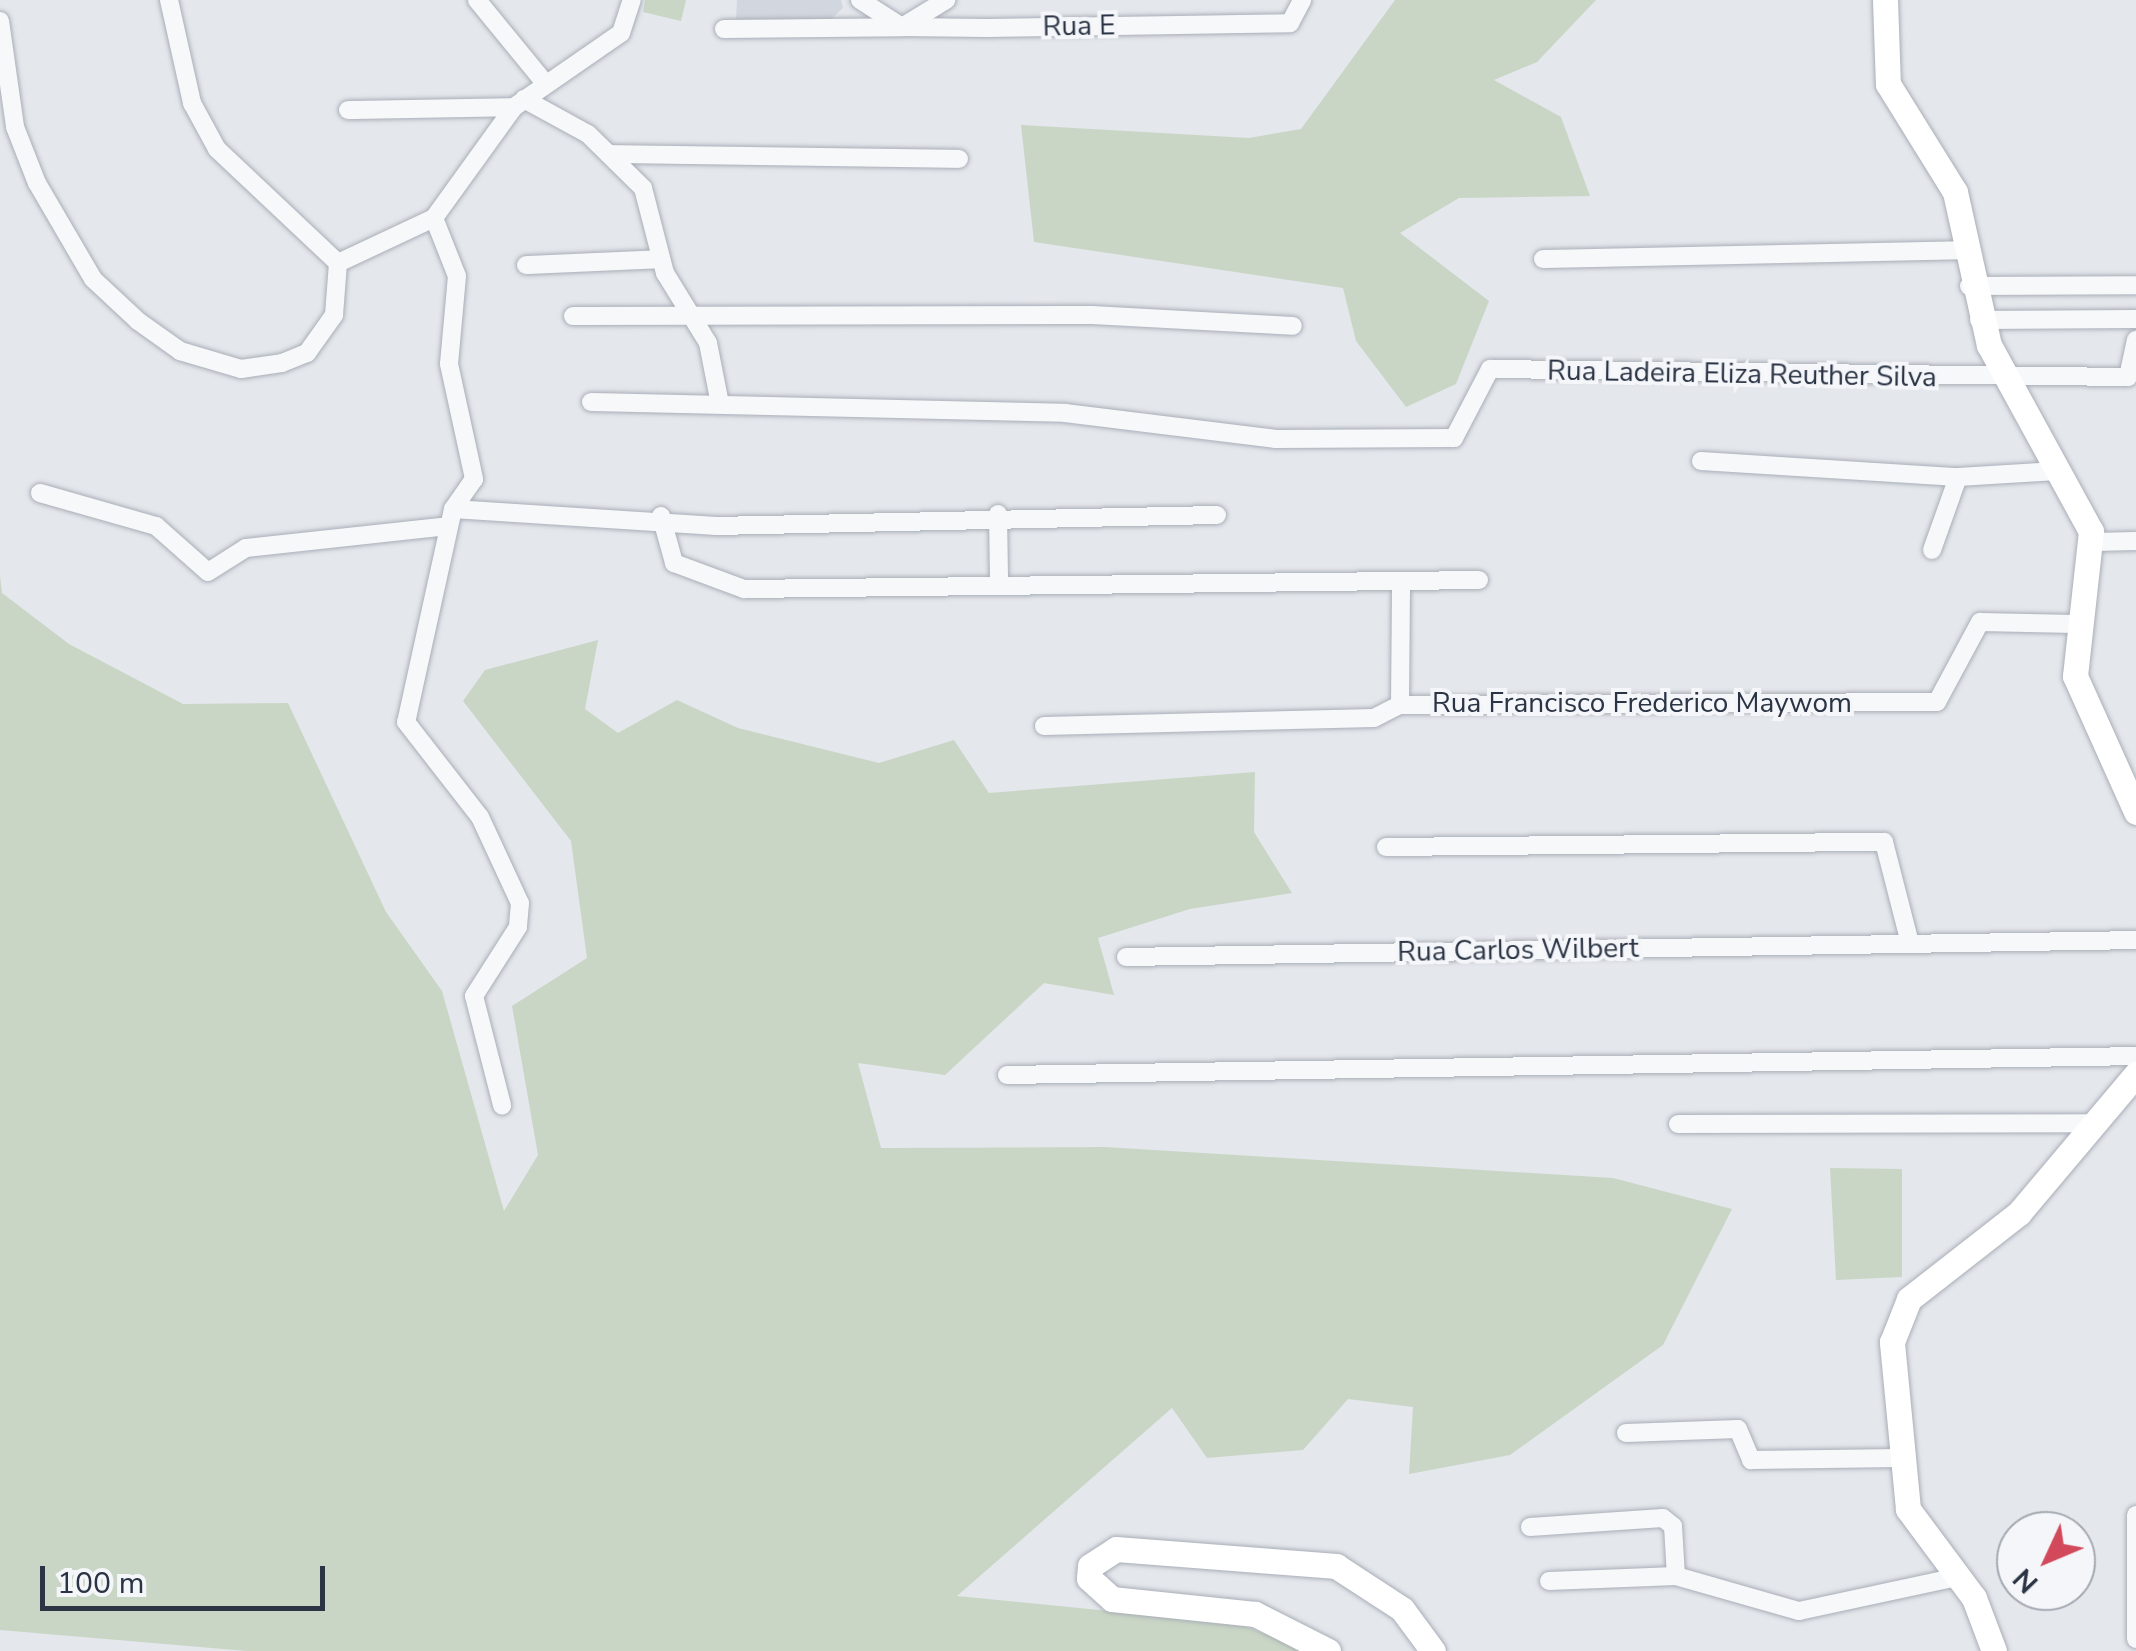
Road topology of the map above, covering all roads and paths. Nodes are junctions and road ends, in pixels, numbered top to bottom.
1 (169, 0) edge
2 (477, 0) edge
3 (632, 0) edge
4 (860, 0) edge
5 (946, 0) edge
6 (1884, 0) edge
7 (1302, 7) edge
8 (0, 21) edge
9 (902, 27) junction
10 (724, 29) dead end
11 (544, 82) junction
12 (519, 102) junction
13 (348, 110) dead end
14 (612, 154) junction
15 (959, 159) dead end
16 (434, 218) junction
17 (1964, 250) junction
18 (661, 259) junction
19 (1544, 259) dead end
20 (338, 263) junction
21 (526, 265) dead end
22 (2136, 285) edge
23 (1969, 286) junction
24 (693, 313) junction
25 (572, 316) dead end
26 (2136, 319) edge
27 (1979, 320) junction
28 (1293, 326) dead end
29 (2136, 340) edge
30 (2004, 376) junction
31 (591, 402) dead end
32 (720, 404) junction
33 (1701, 461) dead end
34 (2058, 471) junction
35 (1958, 476) junction
36 (40, 493) dead end
37 (998, 514) junction
38 (1217, 515) dead end
39 (661, 516) junction
40 (450, 518) junction
41 (2136, 541) edge
42 (2094, 542) junction
43 (1932, 550) dead end
44 (999, 580) junction
45 (1479, 580) dead end
46 (1401, 584) junction
47 (2074, 624) junction
48 (1400, 705) junction
49 (1044, 726) dead end
50 (2136, 812) edge
51 (1386, 848) dead end
52 (2136, 940) edge
53 (1910, 943) junction
54 (1126, 957) dead end
55 (2136, 1056) edge
56 (2136, 1074) edge
57 (1007, 1075) dead end
58 (502, 1105) dead end
59 (2099, 1123) junction
60 (1678, 1124) dead end
61 (1626, 1433) dead end
62 (1900, 1458) junction
63 (2136, 1515) edge
64 (1530, 1527) dead end
65 (1676, 1576) junction
66 (1958, 1577) junction
67 (1549, 1581) dead end
68 (2136, 1639) edge
69 (1328, 1651) edge
70 (1432, 1651) edge
71 (1994, 1651) edge

1 - 20 street
2 - 11 street
3 - 11 street
4 - 9 street
5 - 9 street
6 - 17 street
7 - 9 street, Rua E
8 - 20 street
9 - 10 street, Rua E
11 - 12 street
12 - 13 street
12 - 14 street
12 - 16 street
14 - 15 street
14 - 18 street
16 - 20 street
16 - 40 street
17 - 19 street
17 - 23 street
18 - 21 street
18 - 24 street
22 - 23 street
23 - 27 street
24 - 25 street
24 - 28 street
24 - 32 street
26 - 27 street
27 - 30 street
29 - 30 street, Rua Ladeira Eliza Reuther Silva
30 - 32 street, Rua Ladeira Eliza Reuther Silva
30 - 34 street
31 - 32 street
33 - 35 street
34 - 35 street
34 - 42 street
35 - 43 street
36 - 40 street
37 - 38 street
37 - 39 street
37 - 44 street
39 - 40 street
39 - 44 street
40 - 58 street
41 - 42 street
42 - 47 street
44 - 46 street
45 - 46 street
46 - 48 street
47 - 48 street, Rua Francisco Frederico Maywom
47 - 50 street
48 - 49 street, Rua Francisco Frederico Maywom
51 - 53 street
52 - 53 street, Rua Carlos Wilbert
53 - 54 street, Rua Carlos Wilbert
55 - 57 street
56 - 59 street
59 - 60 street
59 - 62 street
61 - 62 street
62 - 66 street
63 - 68 street
64 - 65 street
65 - 66 street
65 - 67 street
66 - 71 street
69 - 70 street

